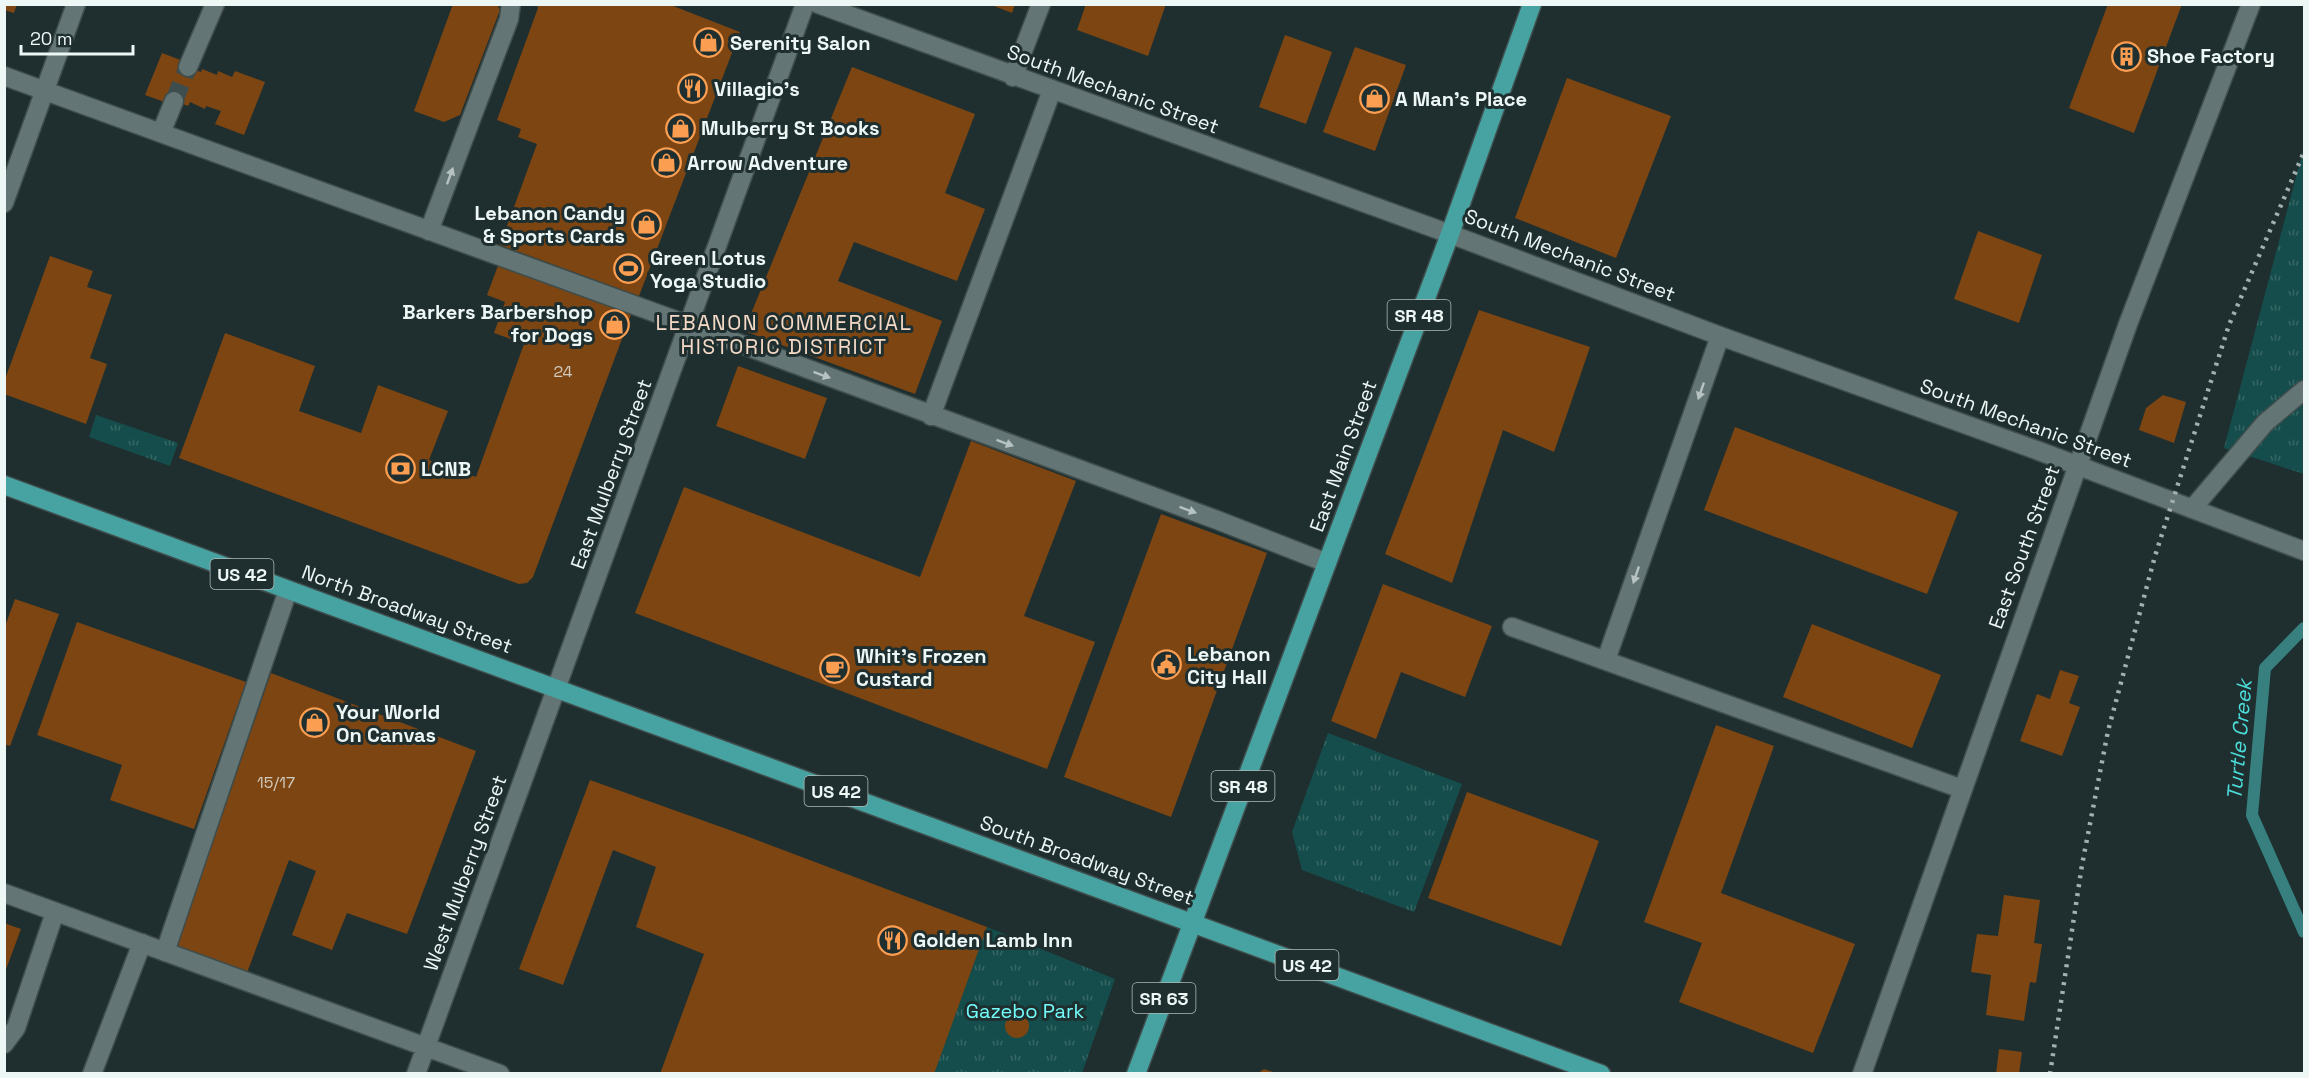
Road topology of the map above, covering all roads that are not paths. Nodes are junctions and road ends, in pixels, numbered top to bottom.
1 (76, 4) edge
2 (215, 4) edge
3 (511, 4) edge
4 (806, 4) edge
5 (818, 4) edge
6 (1041, 4) edge
7 (1532, 4) edge
8 (2251, 4) edge
9 (188, 67) tunnel mouth
10 (4, 76) edge
11 (1013, 76) junction
12 (1052, 90) junction
13 (45, 91) junction
14 (174, 101) tunnel mouth
15 (162, 134) junction
16 (4, 203) edge
17 (429, 231) junction
18 (1450, 234) junction
19 (689, 326) junction
20 (1720, 336) junction
21 (2304, 390) edge
22 (931, 416) junction
23 (2077, 465) junction
24 (4, 485) edge
25 (2192, 509) junction
26 (2304, 551) edge
27 (1327, 563) junction
28 (288, 590) junction
29 (1512, 627) dead end
30 (1606, 660) junction
31 (558, 687) junction
32 (1962, 789) junction
33 (4, 893) edge
34 (55, 912) junction
35 (1192, 923) junction
36 (142, 944) junction
37 (165, 952) junction
38 (4, 1044) edge
39 (426, 1047) junction
40 (92, 1074) edge
41 (416, 1074) edge
42 (500, 1074) edge
43 (1136, 1074) edge
44 (1601, 1074) edge
45 (1862, 1074) edge

1 - 13 street
2 - 9 street
17 -> 3 street
4 - 19 street, East Mulberry Street
5 - 11 street, South Mechanic Street
6 - 11 street
7 - 18 main road, East Main Street / SR 48
8 - 23 street, East South Street
10 - 13 street
11 - 12 street, South Mechanic Street
12 - 18 street, South Mechanic Street
12 - 22 street
13 - 15 street
13 - 16 street
14 - 15 street
15 - 17 street
17 - 19 street
18 - 20 street, South Mechanic Street
18 - 27 main road, East Main Street / SR 48
19 -> 22 street
19 - 31 street, East Mulberry Street
20 - 23 street, South Mechanic Street
20 -> 30 street
21 - 25 street
22 -> 27 street
23 - 25 street, South Mechanic Street
23 - 32 street, East South Street
24 - 28 main road, North Broadway Street / US 42
25 - 26 street, South Mechanic Street
27 - 35 main road, East Main Street / SR 48
28 - 31 main road, North Broadway Street / US 42
28 - 37 street
29 - 30 street
30 - 32 street
31 - 35 main road, South Broadway Street / US 42
31 - 39 street, West Mulberry Street
32 - 45 street, East South Street
33 - 34 street
34 - 36 street
34 - 38 street
35 - 43 main road, SR 63
35 - 44 main road, South Broadway Street / US 42
36 - 37 street
36 - 40 street
37 - 39 street
39 - 41 street, West Mulberry Street
39 - 42 street

